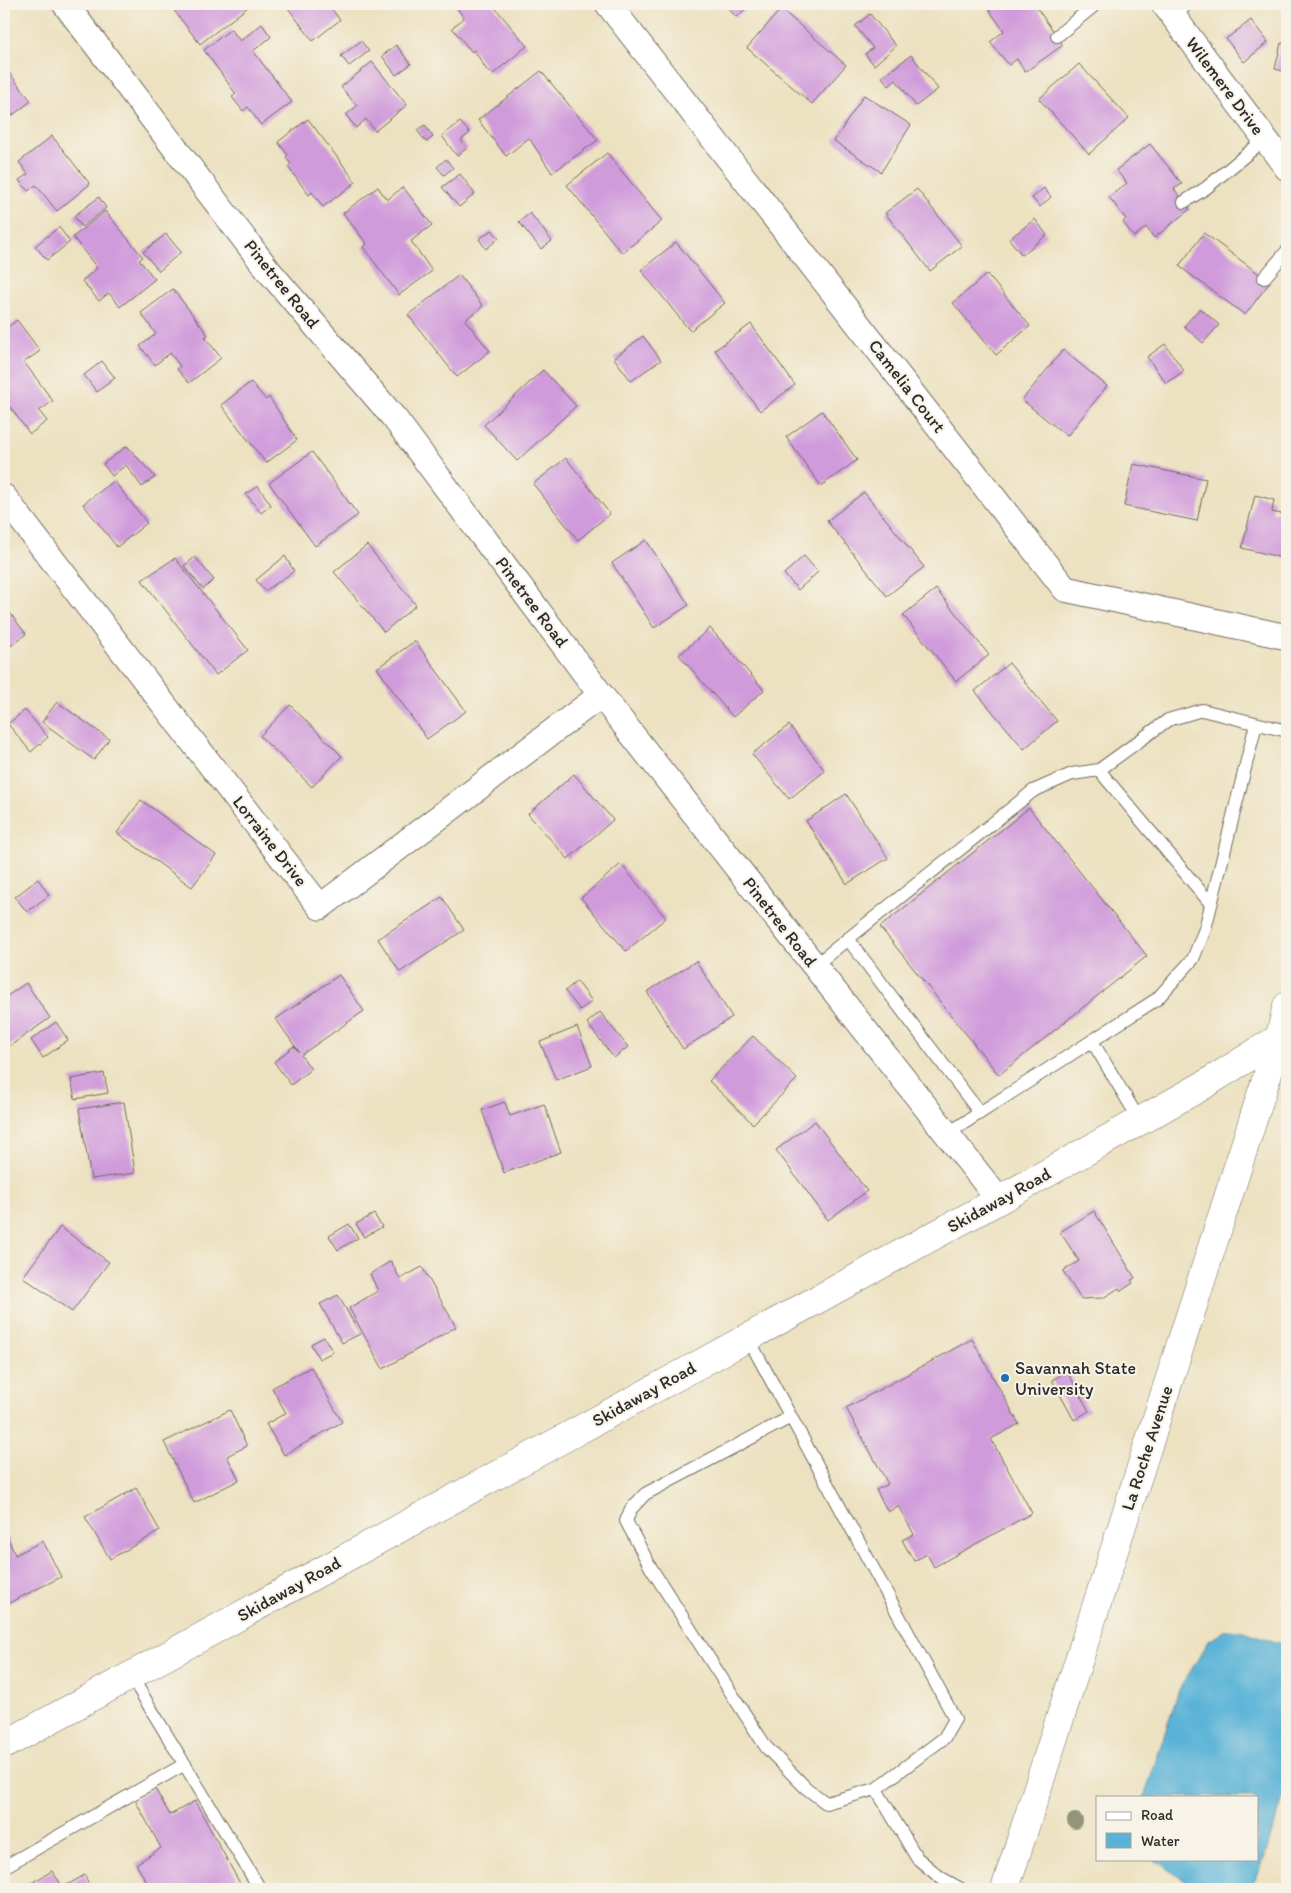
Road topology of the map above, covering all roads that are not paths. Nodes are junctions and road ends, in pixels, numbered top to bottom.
1 (65, 4) edge
2 (608, 4) edge
3 (1096, 4) edge
4 (1175, 8) edge
5 (1057, 36) dead end
6 (1265, 139) junction
7 (1287, 168) edge
8 (1184, 202) dead end
9 (1287, 251) edge
10 (1264, 278) dead end
11 (4, 497) edge
12 (1287, 637) edge
13 (600, 695) junction
14 (1256, 724) junction
15 (1287, 731) edge
16 (1100, 770) junction
17 (1211, 904) junction
18 (848, 939) junction
19 (814, 966) junction
20 (1287, 1006) edge
21 (1284, 1035) edge
22 (1092, 1041) junction
23 (980, 1113) junction
24 (1140, 1121) junction
25 (947, 1134) junction
26 (999, 1200) junction
27 (748, 1338) junction
28 (791, 1417) junction
29 (131, 1676) junction
30 (4, 1745) edge
31 (184, 1764) junction
32 (876, 1789) junction
33 (4, 1867) edge
34 (260, 1889) edge
35 (960, 1889) edge
36 (1005, 1889) edge

1 - 13 street, Pinetree Road
2 - 12 street, Camelia Court
3 - 5 lane
4 - 6 street, Wilemere Drive
6 - 7 street, Wilemere Drive
6 - 8 lane
9 - 10 lane
11 - 13 street, Lorraine Drive
13 - 19 street, Pinetree Road
14 - 15 lane
14 - 16 lane
14 - 17 lane
16 - 17 lane
16 - 18 lane
17 - 22 lane
18 - 19 lane
18 - 23 lane
19 - 25 street, Pinetree Road
20 - 21 main road, La Roche Avenue
21 - 24 main road, Skidaway Road
21 - 36 main road, La Roche Avenue
22 - 23 lane
22 - 24 lane
23 - 25 lane
24 - 26 main road, Skidaway Road
25 - 26 street, Pinetree Road
26 - 27 main road, Skidaway Road
27 - 28 lane
27 - 29 main road, Skidaway Road
28 - 32 lane
28 - 32 lane
29 - 30 main road, Skidaway Road
29 - 31 lane
31 - 33 lane
31 - 34 lane
32 - 35 lane

